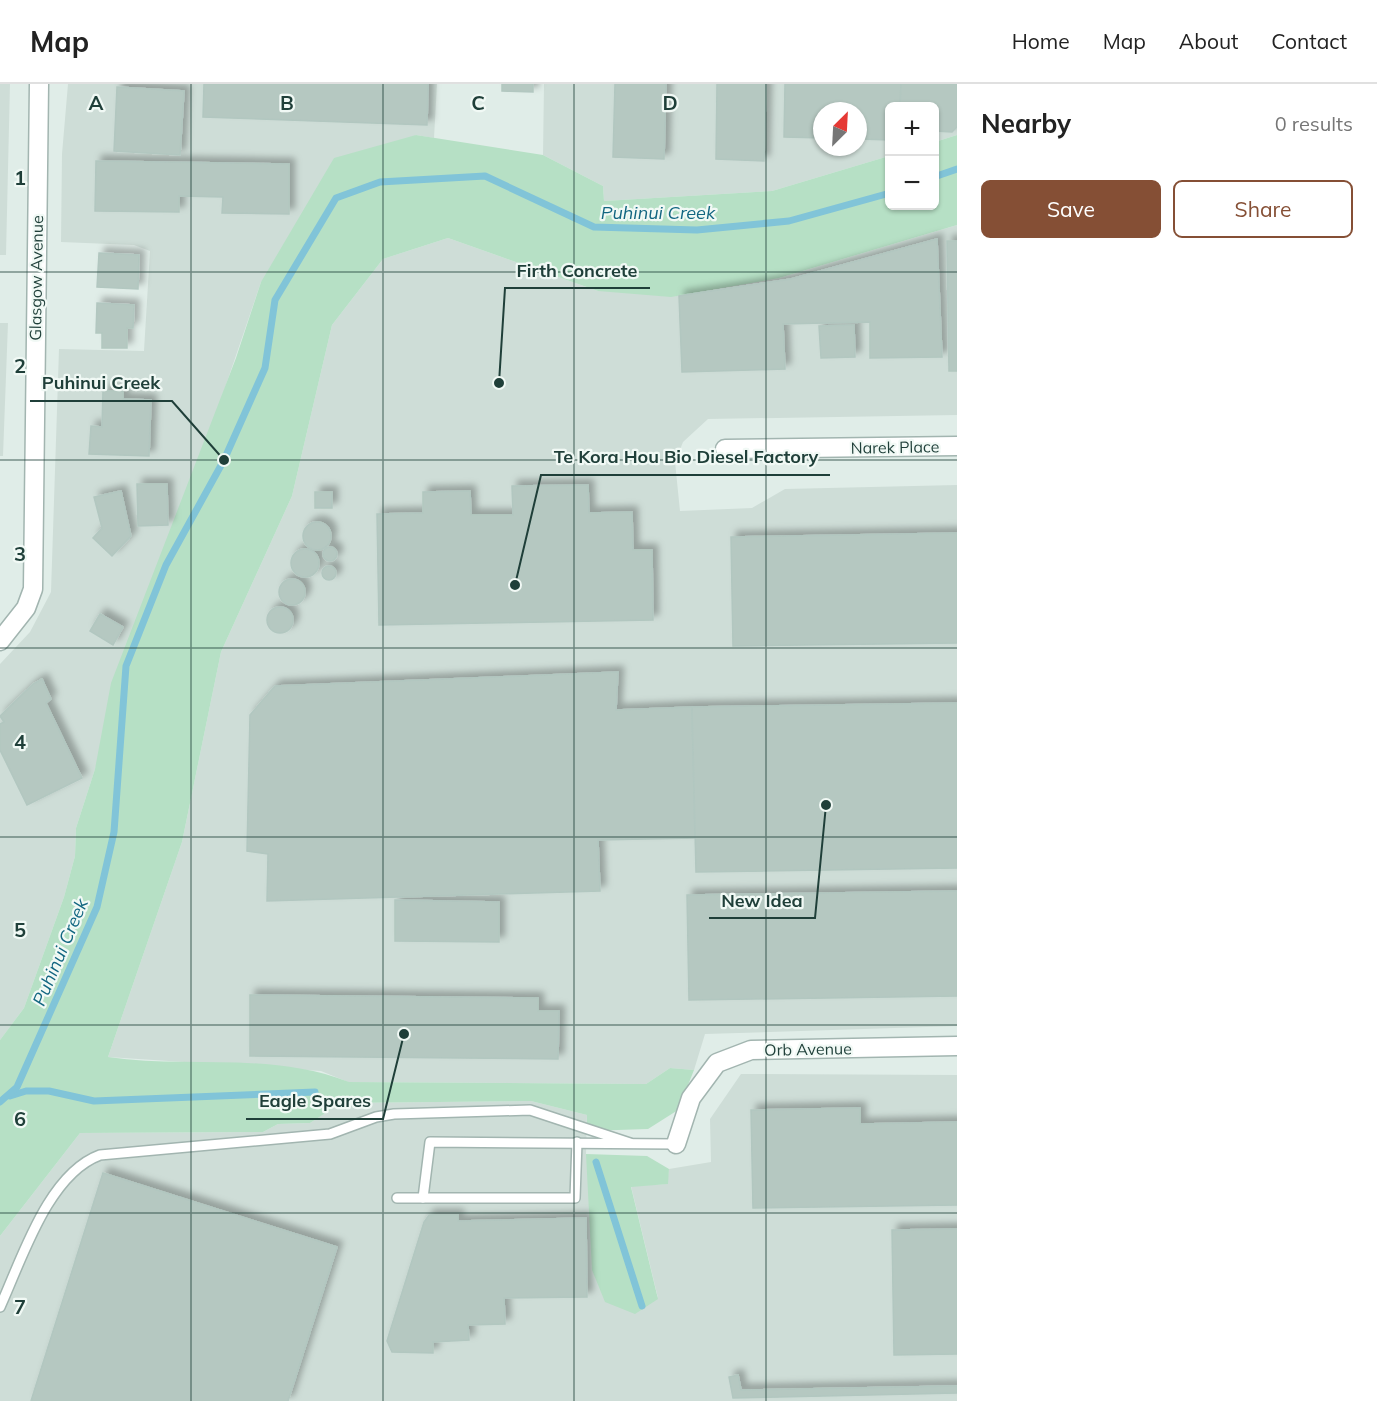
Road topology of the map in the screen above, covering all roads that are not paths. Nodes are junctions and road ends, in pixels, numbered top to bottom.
1 (39, 84) edge
2 (957, 446) edge
3 (725, 449) dead end
4 (0, 641) edge
5 (957, 1046) edge
6 (577, 1142) junction
7 (630, 1143) junction
8 (676, 1144) joint
9 (397, 1198) dead end
10 (423, 1198) junction
11 (0, 1307) edge

1 - 4 street, Glasgow Avenue
2 - 3 street, Narek Place
5 - 8 street, Orb Avenue
6 - 7 lane
6 - 10 lane
6 - 10 lane
7 - 8 lane
7 - 11 lane
9 - 10 lane

